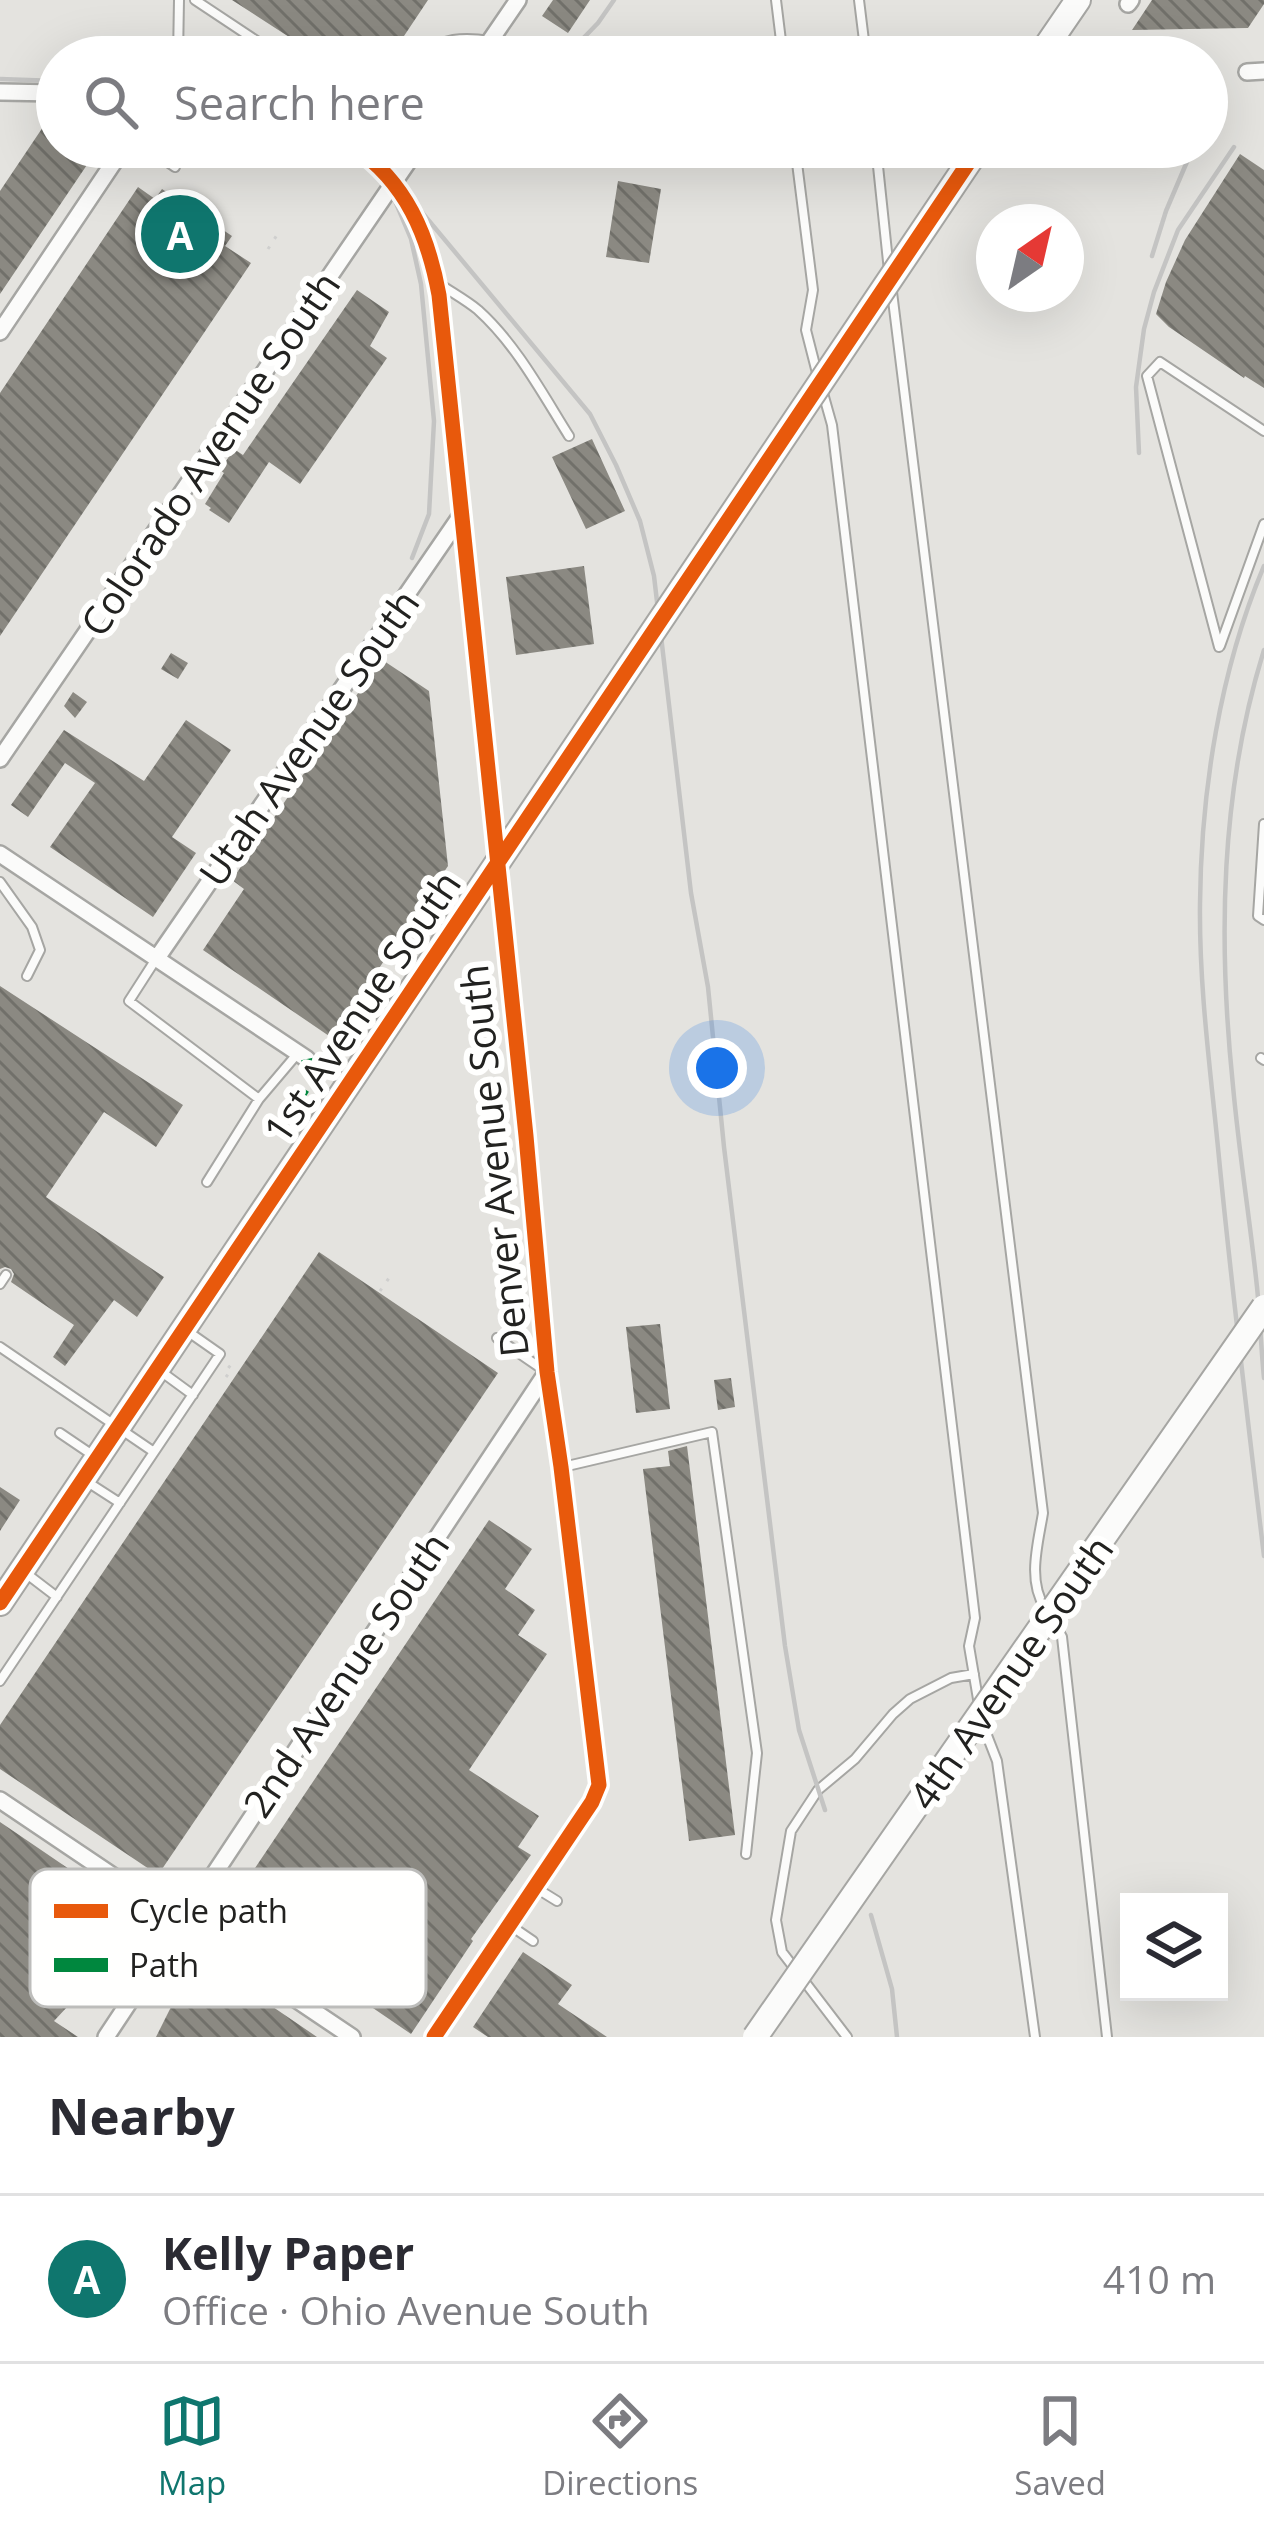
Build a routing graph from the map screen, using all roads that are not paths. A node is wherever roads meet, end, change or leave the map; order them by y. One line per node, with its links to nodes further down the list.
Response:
1 (179, 0): 7 (lane)
2 (195, 0): 8 (lane)
3 (518, 0): 9 (street)
4 (776, 0): 10 (lane)
5 (859, 0): 11 (lane)
6 (1078, 0): 12 (main road)
7 (178, 36)
8 (249, 36)
9 (493, 36)
10 (780, 36)
11 (863, 36)
12 (1054, 36)
13 (0, 92): 14 (street)
14 (36, 93)
15 (110, 168): 23 (street)
16 (381, 168): 21 (street, Denver Avenue South)
17 (404, 168): 21 (street, Colorado Avenue South)
18 (798, 168): 54 (lane)
19 (877, 168): 72 (lane)
20 (965, 168): 39 (main road, 1st Avenue South, bridge)
21 (394, 182): 22 (street, Denver Avenue South); 28 (street, Colorado Avenue South)
22 (437, 282): 25 (lane); 26 (street, Denver Avenue South)
23 (0, 332)
24 (1264, 431): 27 (lane)
25 (569, 436)
26 (460, 517): 33 (street, Utah Avenue South); 43 (street, Denver Avenue South)
27 (1264, 524)
28 (0, 759)
29 (1264, 824): 32 (lane)
30 (0, 854): 33 (street)
31 (0, 882): 34 (lane)
32 (1264, 920)
33 (157, 958): 35 (street); 36 (lane)
34 (28, 976)
35 (303, 1056): 36 (lane)
36 (259, 1099): 37 (lane)
37 (207, 1182)
38 (1264, 1307): 70 (main road, 4th Avenue South, bridge)
39 (184, 1329): 42 (main road, 1st Avenue South); 44 (lane)
40 (497, 1338): 43 (lane)
41 (0, 1347): 45 (lane)
42 (157, 1369): 44 (lane); 45 (main road, 1st Avenue South)
43 (547, 1372): 48 (street, Denver Avenue South); 59 (street, 2nd Avenue South)
44 (193, 1395): 47 (lane)
45 (118, 1426): 47 (lane); 49 (main road, 1st Avenue South)
46 (60, 1433): 49 (lane)
47 (154, 1452): 50 (lane)
48 (561, 1467): 57 (lane); 60 (street, Denver Avenue South)
49 (90, 1469): 50 (lane); 51 (main road, 1st Avenue South)
50 (120, 1503): 52 (lane)
51 (22, 1570): 52 (lane); 53 (main road, 1st Avenue South)
52 (57, 1597): 55 (lane)
53 (0, 1603)
54 (974, 1674): 66 (lane); 71 (lane)
55 (0, 1680)
56 (0, 1800): 58 (street)
57 (746, 1854)
58 (102, 1869)
59 (215, 1869)
60 (535, 1887): 61 (lane); 62 (street)
61 (557, 1901)
62 (509, 1925): 63 (lane); 69 (street)
63 (533, 1941)
64 (125, 2007): 67 (street, 2nd Avenue South)
65 (307, 2007): 68 (street)
66 (845, 2036)
67 (106, 2037)
68 (352, 2037)
69 (434, 2037)
70 (755, 2037)
71 (1035, 2037)
72 (1107, 2037)

